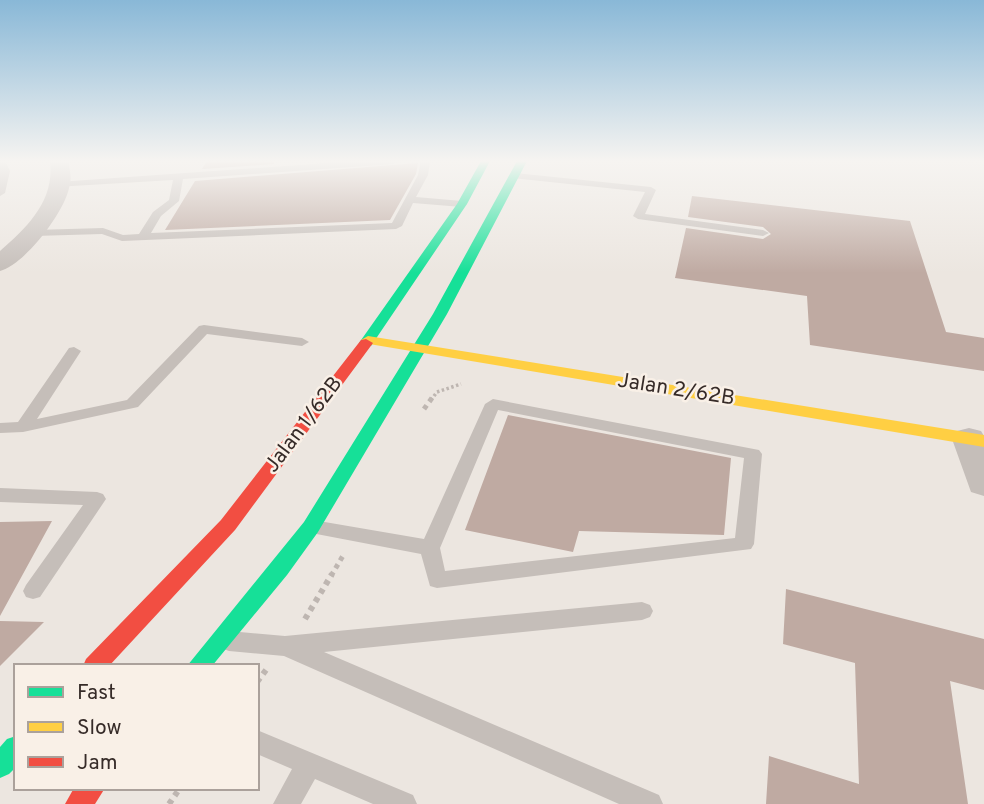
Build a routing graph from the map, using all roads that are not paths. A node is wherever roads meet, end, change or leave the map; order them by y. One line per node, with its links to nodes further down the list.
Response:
1 (55, 199): 8 (street)
2 (174, 199): 10 (lane)
3 (464, 199): 7 (main road, Jalan 1/62B)
4 (502, 199): 14 (main road)
5 (647, 199): 9 (lane)
6 (410, 200): 7 (lane); 10 (lane)
7 (461, 204): 12 (main road, Jalan 1/62B)
8 (34, 233): 10 (lane); 11 (street)
9 (763, 233)
10 (142, 237)
11 (4, 257)
12 (368, 340): 14 (main road, Jalan 2/62B); 27 (main road, Jalan 1/62B)
13 (302, 342): 16 (lane)
14 (419, 348): 18 (main road, Jalan 2/62B); 21 (main road)
15 (74, 351): 16 (lane)
16 (23, 427): 17 (lane)
17 (0, 428)
18 (977, 440): 19 (street)
19 (984, 481)
20 (0, 495): 23 (lane)
21 (310, 527): 22 (lane); 25 (main road)
22 (430, 548): 22 (lane)
23 (33, 592)
24 (642, 611): 26 (lane)
25 (220, 640): 26 (lane); 28 (main road)
26 (285, 646): 37 (lane)
27 (96, 664)
28 (200, 664)
29 (259, 743): 31 (lane)
30 (14, 750): 32 (main road)
31 (310, 763): 35 (lane); 36 (lane)
32 (0, 765)
33 (90, 790): 34 (main road)
34 (78, 804)
35 (286, 804)
36 (404, 804)
37 (650, 804)

